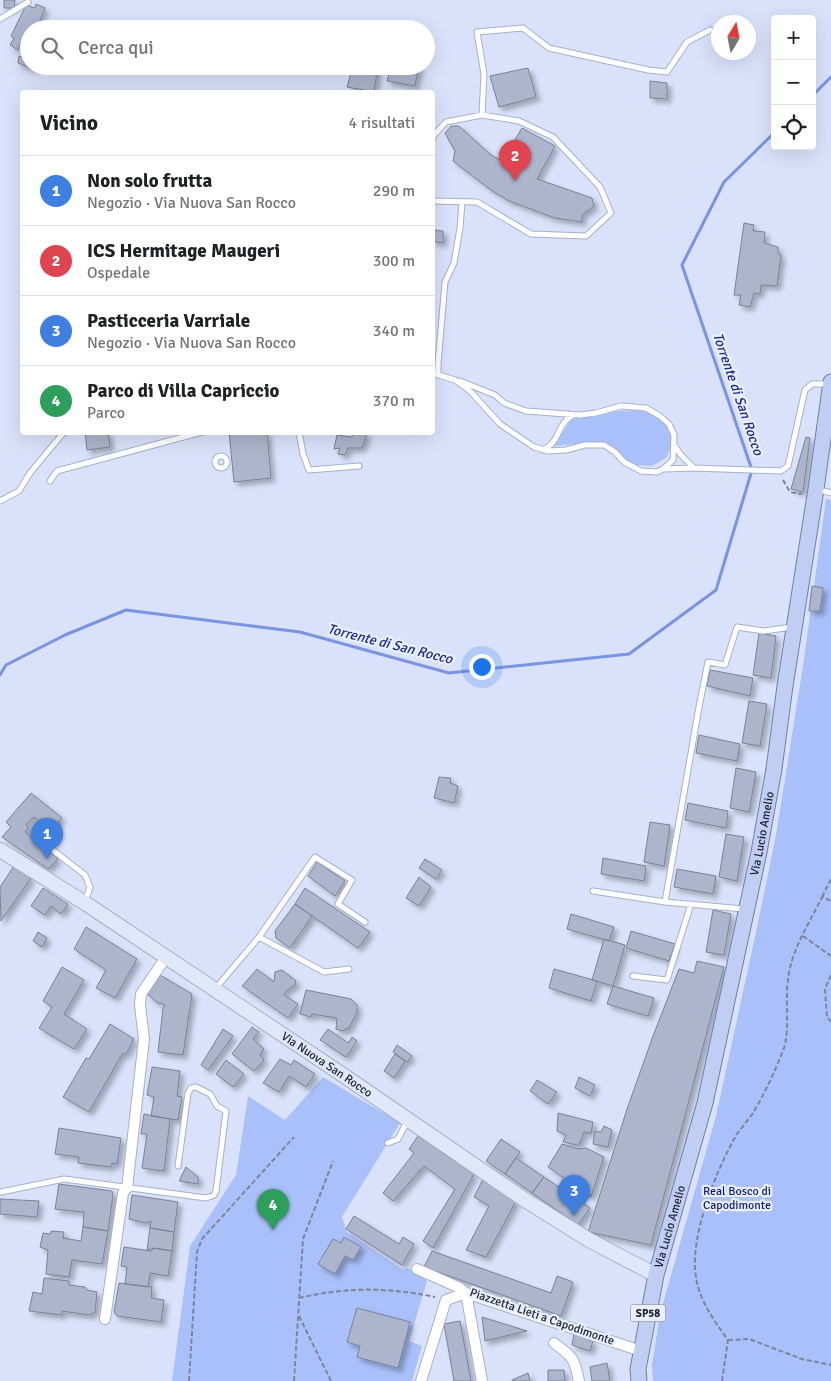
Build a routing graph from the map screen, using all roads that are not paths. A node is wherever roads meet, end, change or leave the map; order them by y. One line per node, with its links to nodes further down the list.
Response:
1 (28, 2): 2 (lane)
2 (0, 19)
3 (710, 30): 4 (lane)
4 (482, 115): 5 (lane); 7 (lane)
5 (435, 134)
6 (435, 201): 7 (lane)
7 (462, 202): 8 (lane)
8 (435, 373): 9 (lane)
9 (456, 380): 11 (lane); 16 (lane)
10 (831, 383): 18 (lane); 21 (main road, Via Lucio Amelio)
11 (574, 414): 15 (lane); 16 (lane)
12 (62, 435): 23 (lane)
13 (191, 435): 20 (lane)
14 (300, 435): 17 (lane)
15 (674, 444): 18 (lane); 19 (lane)
16 (543, 450): 19 (lane)
17 (359, 466)
18 (694, 468): 19 (lane)
19 (663, 470)
20 (50, 481)
21 (811, 492): 22 (lane); 24 (main road, Via Lucio Amelio)
22 (831, 493)
23 (0, 501)
24 (795, 626): 28 (lane); 31 (main road, Via Lucio Amelio)
25 (35, 833): 29 (lane)
26 (0, 850): 29 (main road, Via Nuova San Rocco)
27 (593, 891): 28 (lane)
28 (665, 902): 30 (lane)
29 (85, 903): 34 (main road, Via Nuova San Rocco)
30 (691, 904): 31 (lane); 36 (lane)
31 (747, 910): 44 (main road, Via Lucio Amelio)
32 (365, 922): 33 (lane)
33 (259, 937): 35 (lane); 37 (lane)
34 (166, 957): 37 (main road, Via Nuova San Rocco); 41 (street)
35 (349, 969)
36 (633, 976)
37 (214, 990): 38 (main road, Via Nuova San Rocco)
38 (408, 1119): 39 (lane); 44 (main road, Via Nuova San Rocco)
39 (388, 1143)
40 (178, 1166): 41 (lane)
41 (127, 1188): 42 (lane); 46 (street)
42 (1, 1192)
43 (418, 1268): 45 (street, Piazzetta Lieti a Capodimonte)
44 (656, 1276): 48 (main road, SP58)
45 (466, 1292): 48 (street, Piazzetta Lieti a Capodimonte); 49 (street); 50 (street)
46 (105, 1319)
47 (554, 1343): 51 (street)
48 (641, 1351): 52 (main road, SP58)
49 (421, 1381)
50 (482, 1381)
51 (579, 1381)
52 (640, 1381)

